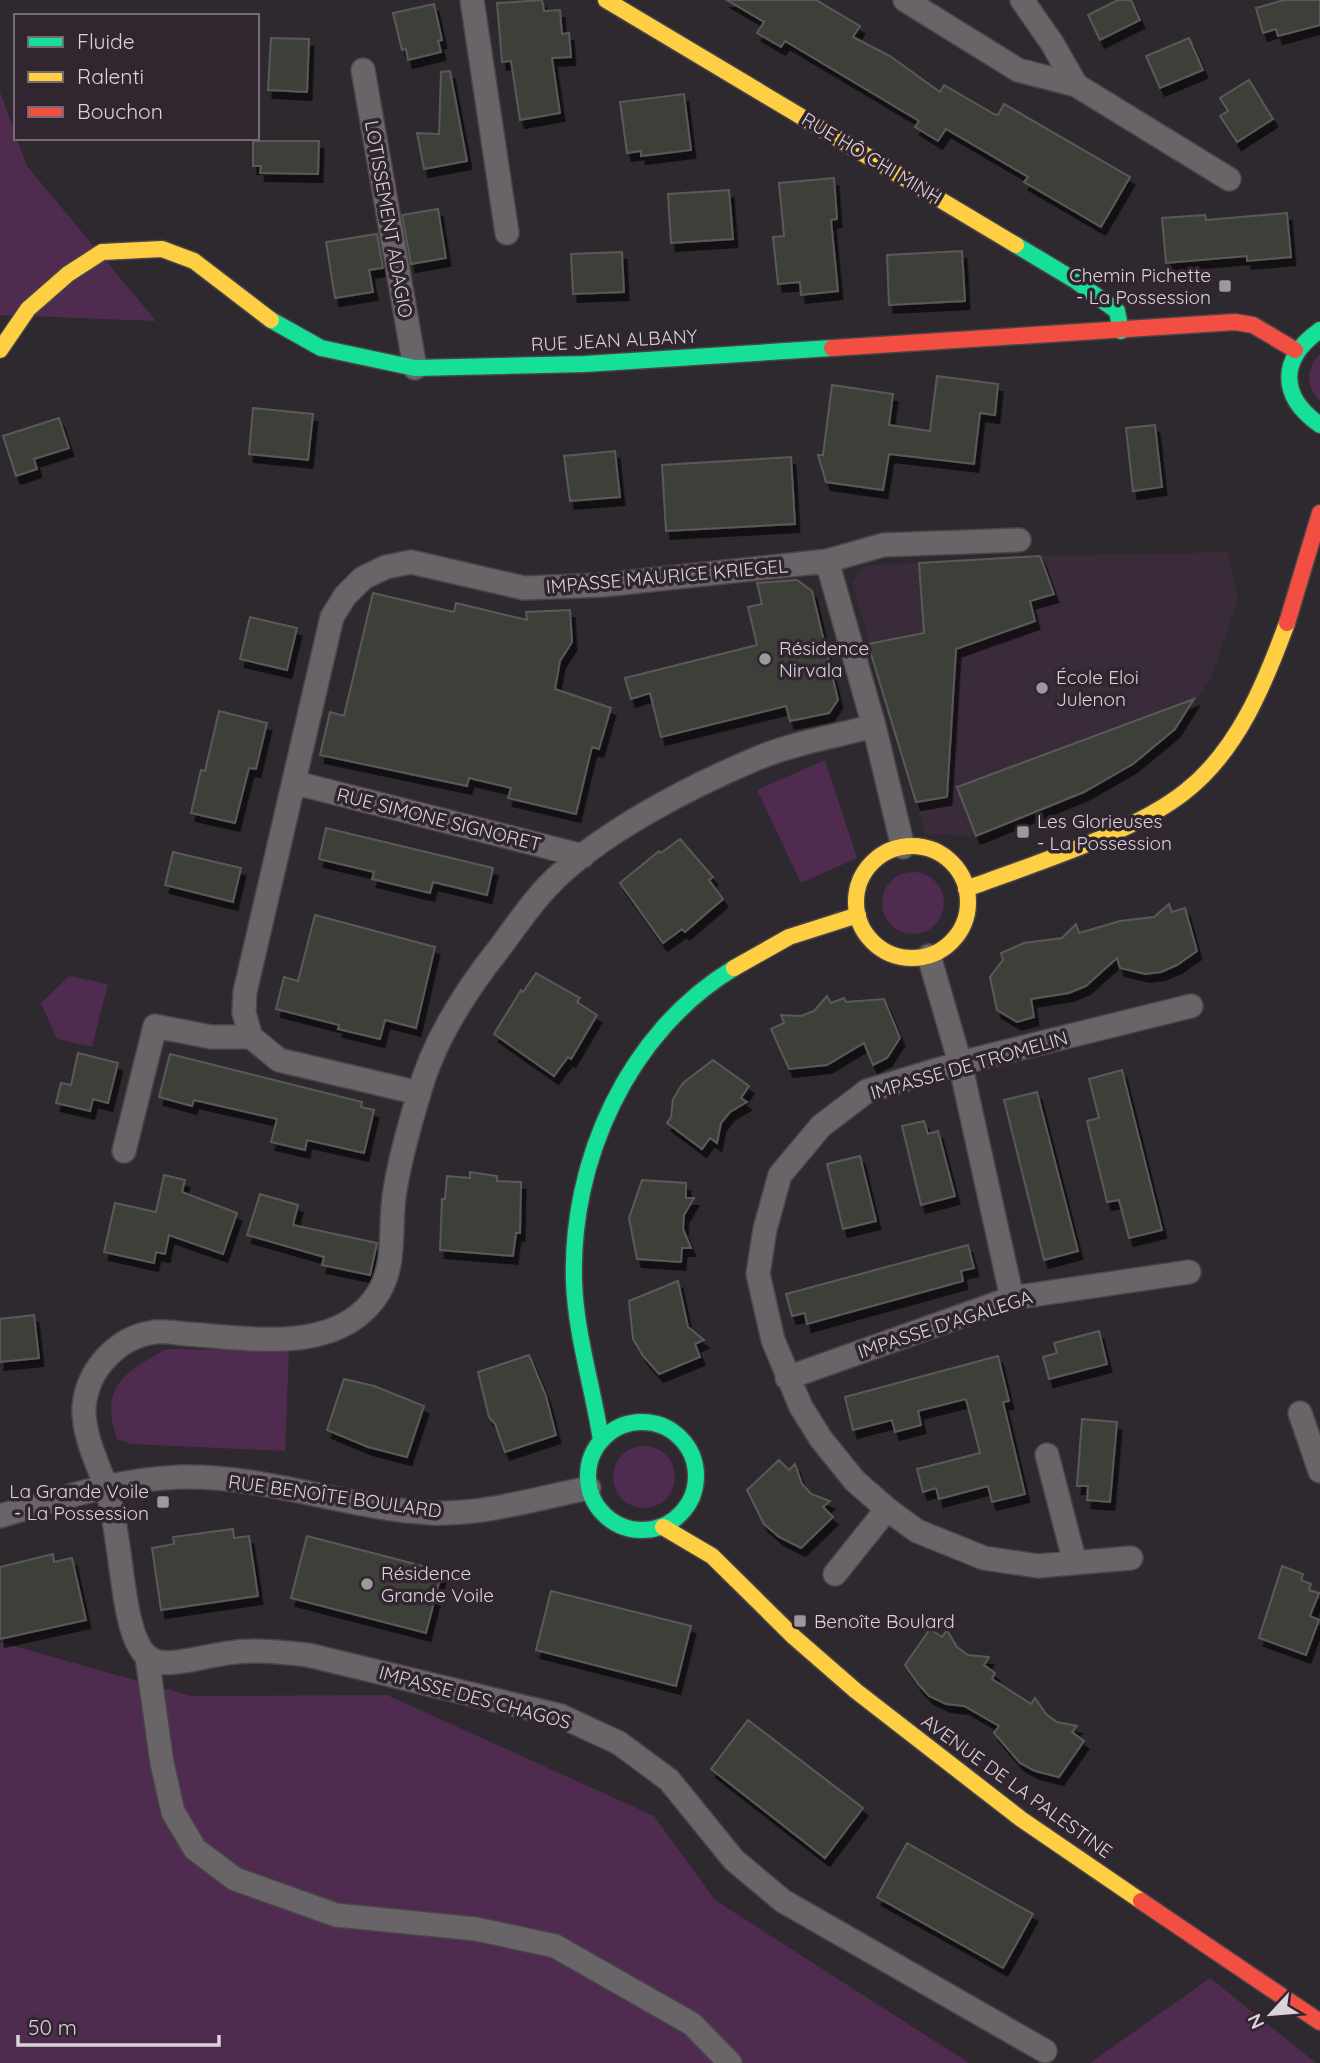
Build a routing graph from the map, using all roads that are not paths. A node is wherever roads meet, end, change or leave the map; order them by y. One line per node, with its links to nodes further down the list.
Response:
1 (472, 0): 8 (street)
2 (606, 0): 10 (main road, RUE HÔ CHI MINH)
3 (905, 0): 6 (street)
4 (1022, 0): 6 (street)
5 (363, 70): 13 (street, LOTISSEMENT ADAGIO)
6 (1076, 85): 7 (street)
7 (1229, 179)
8 (507, 233)
9 (1320, 330): 12 (main road)
10 (1121, 331): 12 (main road, RUE JEAN ALBANY); 13 (main road, RUE JEAN ALBANY)
11 (0, 350): 13 (main road, RUE JEAN ALBANY)
12 (1295, 350): 14 (main road)
13 (415, 368)
14 (1320, 425)
15 (1320, 513): 22 (main road)
16 (1019, 540): 17 (street, IMPASSE MAURICE KRIEGEL)
17 (827, 561): 18 (street); 19 (street, IMPASSE MAURICE KRIEGEL)
18 (874, 726): 20 (street); 21 (street)
19 (296, 783): 21 (street, RUE SIMONE SIGNORET); 26 (street, IMPASSE MAURICE KRIEGEL)
20 (903, 846): 22 (main road); 23 (main road)
21 (583, 856): 28 (street)
22 (966, 889): 24 (main road)
23 (858, 915): 24 (main road); 32 (main road)
24 (929, 956): 27 (street)
25 (1191, 1006): 27 (street, IMPASSE DE TROMELIN)
26 (251, 1037): 28 (street); 29 (street)
27 (960, 1063): 31 (street); 33 (street, IMPASSE DE TROMELIN)
28 (419, 1093): 39 (street)
29 (124, 1151)
30 (1189, 1272): 31 (street, IMPASSE D'AGALEGA)
31 (1012, 1298): 33 (street, IMPASSE D'AGALEGA)
32 (585, 1364): 35 (main road); 36 (main road)
33 (787, 1378): 42 (street, IMPASSE DE TROMELIN)
34 (1300, 1413): 38 (street)
35 (621, 1414): 36 (main road); 41 (main road)
36 (601, 1440): 40 (main road)
37 (1047, 1455): 47 (street)
38 (1320, 1471)
39 (105, 1486): 40 (street, RUE BENOÎTE BOULARD); 43 (street, RUE BENOÎTE BOULARD); 49 (street)
40 (589, 1488): 44 (main road)
41 (686, 1508): 44 (main road); 45 (main road, AVENUE DE LA PALESTINE)
42 (887, 1509): 47 (street, IMPASSE DE TROMELIN); 48 (street)
43 (0, 1517)
44 (663, 1527): 45 (main road, AVENUE DE LA PALESTINE)
45 (712, 1556): 50 (main road, AVENUE DE LA PALESTINE)
46 (1131, 1558): 47 (street, IMPASSE DE TROMELIN)
47 (1074, 1563)
48 (835, 1574)
49 (147, 1657): 51 (street, IMPASSE DES CHAGOS); 52 (street)
50 (1320, 2022)
51 (1045, 2051)
52 (730, 2063)

